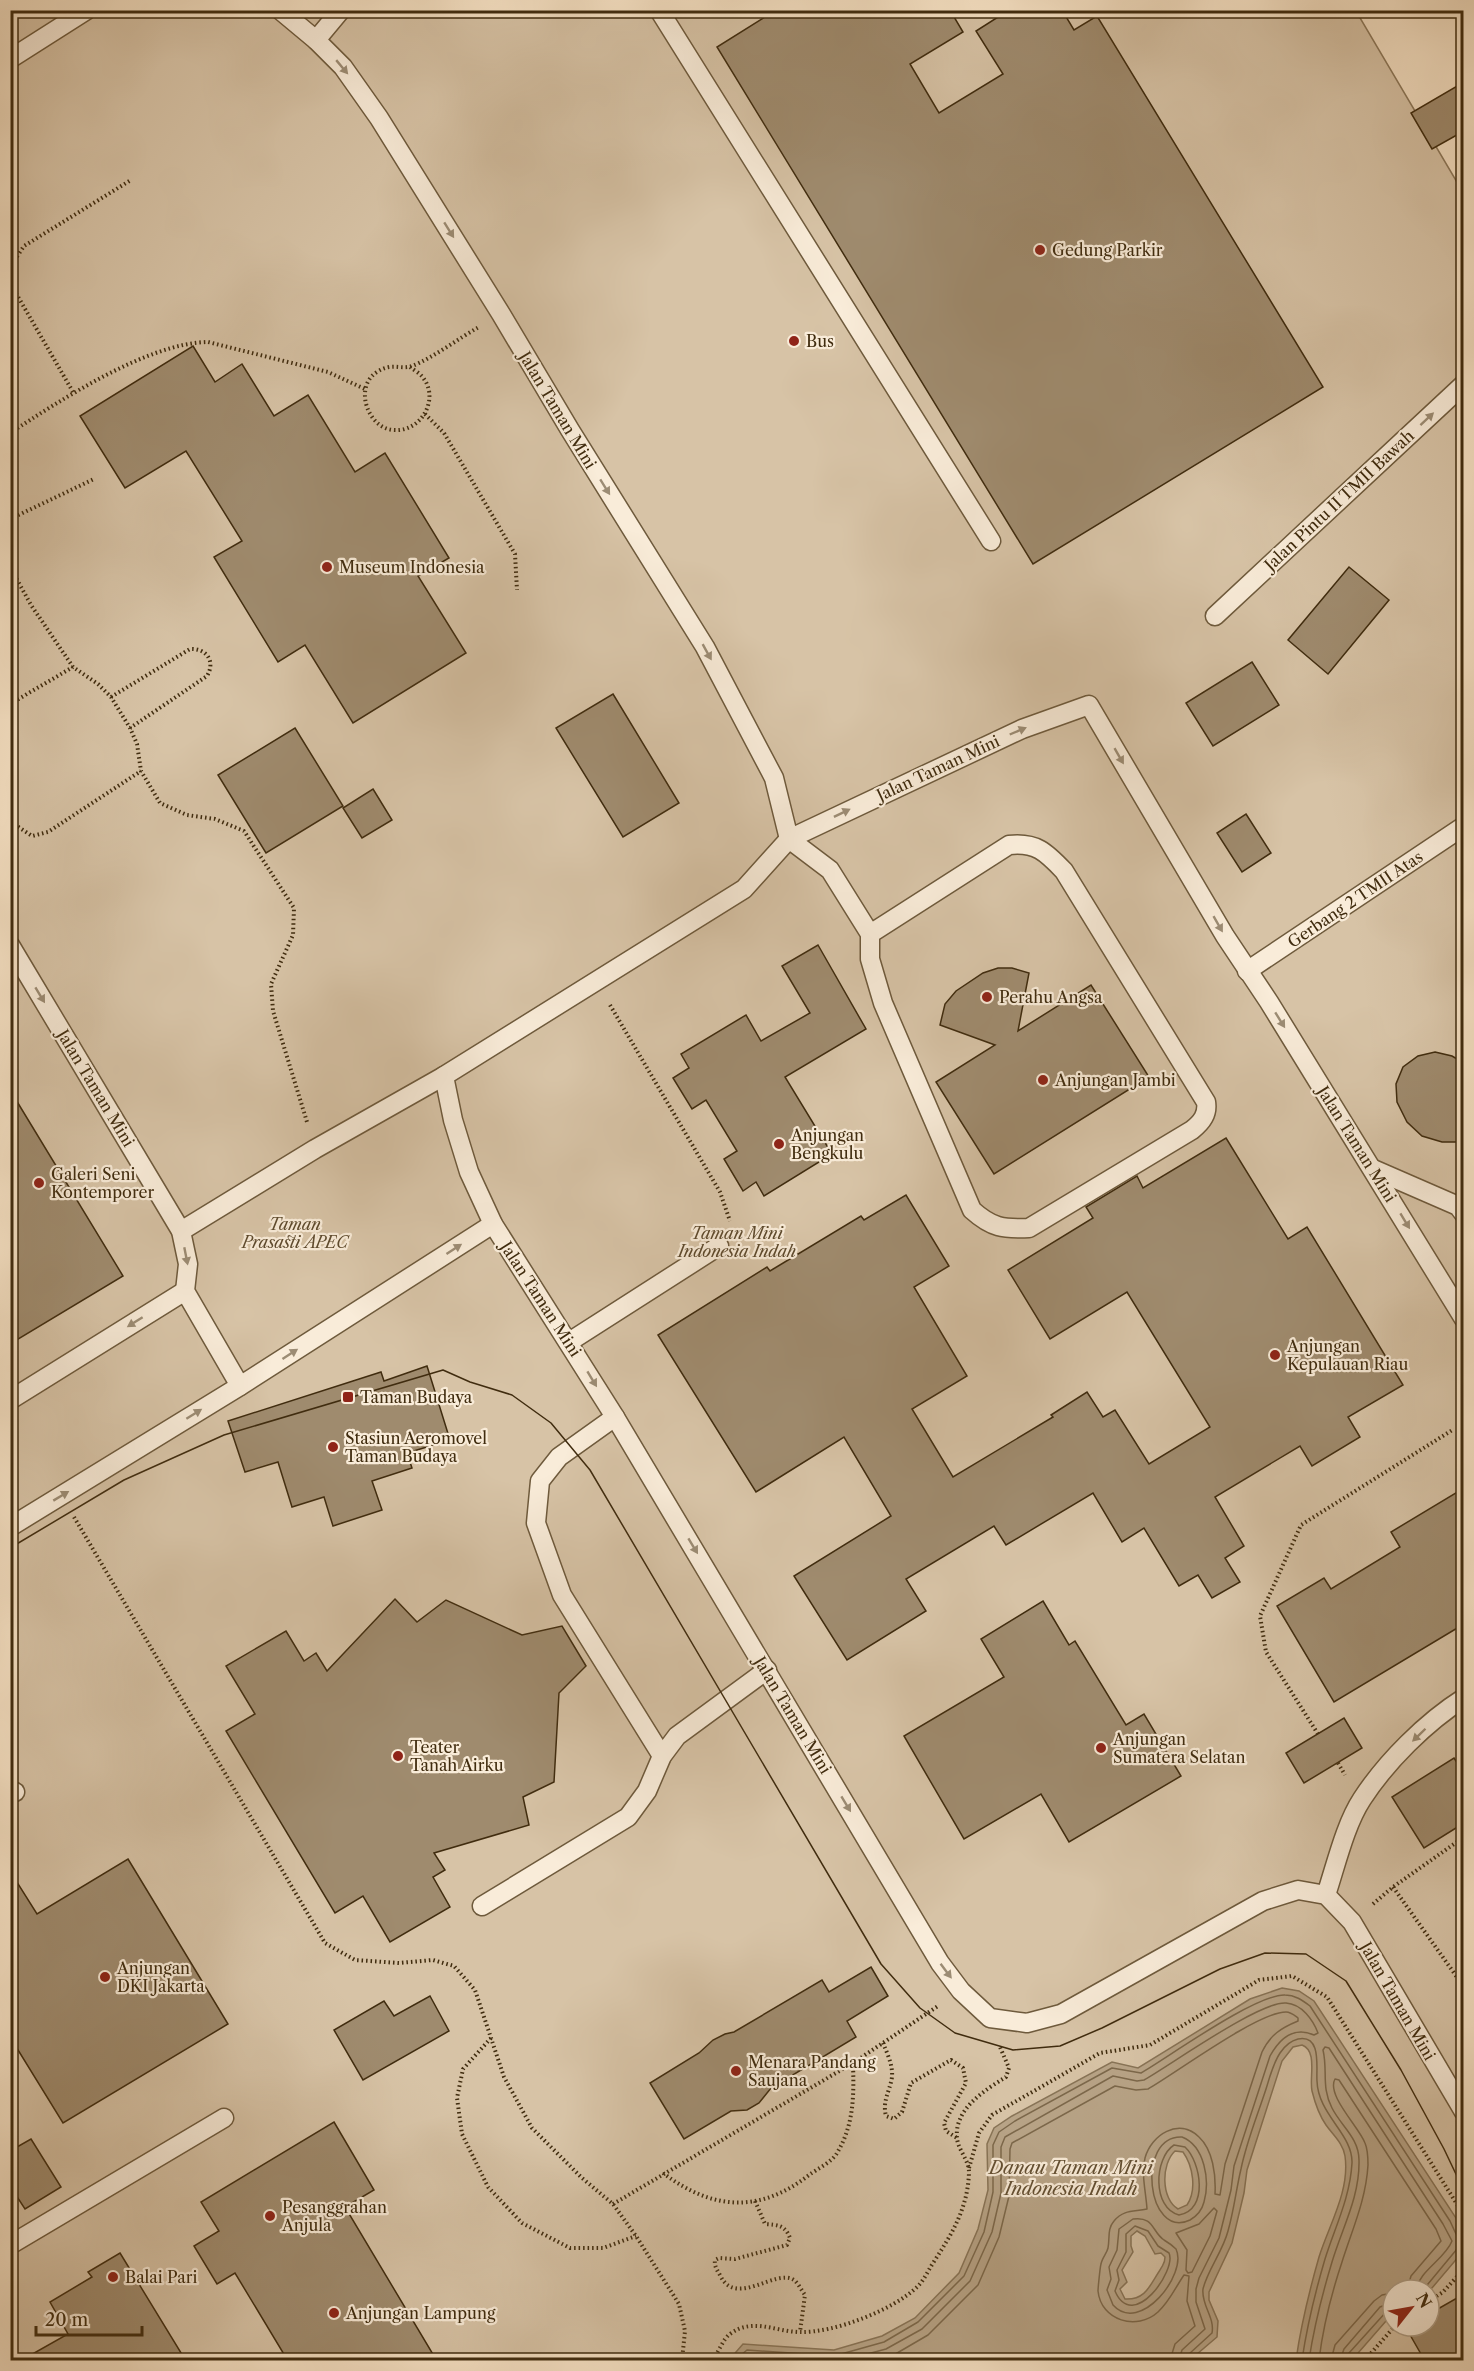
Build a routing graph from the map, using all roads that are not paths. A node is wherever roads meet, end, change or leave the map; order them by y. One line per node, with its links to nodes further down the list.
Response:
1 (87, 10): 6 (lane)
2 (280, 10): 5 (lane, Jalan Taman Mini)
3 (341, 10): 5 (lane)
4 (659, 10): 8 (lane)
5 (316, 39): 11 (lane, Jalan Taman Mini, one-way to 11)
6 (10, 59)
7 (1464, 384): 9 (lane, Jalan Pintu II TMII Bawah, one-way to 7)
8 (991, 541)
9 (1215, 616)
10 (1464, 826): 14 (lane, Gerbang 2 TMII Atas)
11 (789, 838): 12 (lane); 14 (lane, Jalan Taman Mini, one-way to 14); 15 (lane, Jalan Taman Mini)
12 (870, 934): 12 (lane)
13 (10, 945): 19 (lane, Jalan Taman Mini, one-way to 19)
14 (1247, 971): 16 (lane, Jalan Taman Mini, one-way to 16)
15 (444, 1076): 18 (lane, Jalan Taman Mini); 19 (lane, Jalan Taman Mini)
16 (1373, 1169): 17 (lane); 22 (lane, Jalan Taman Mini, one-way to 22)
17 (1462, 1208)
18 (493, 1224): 23 (lane, Jalan Taman Mini); 24 (lane, one-way to 18)
19 (181, 1232): 21 (lane, Jalan Taman Mini, one-way to 21)
20 (719, 1246): 23 (lane)
21 (185, 1291): 24 (lane); 25 (lane, one-way to 25)
22 (1464, 1319)
23 (569, 1342): 26 (lane, Jalan Taman Mini, one-way to 26)
24 (240, 1386): 27 (lane, one-way to 24)
25 (10, 1400)
26 (615, 1417): 28 (lane, Jalan Taman Mini, one-way to 28); 30 (lane)
27 (10, 1527)
28 (767, 1670): 30 (lane); 31 (lane, Jalan Taman Mini, one-way to 31)
29 (1464, 1698): 31 (lane, one-way to 31)
30 (662, 1756): 32 (lane)
31 (1326, 1895): 33 (lane, Jalan Taman Mini)
32 (482, 1906)
33 (1464, 2112)
34 (224, 2118): 35 (lane)
35 (10, 2245)

